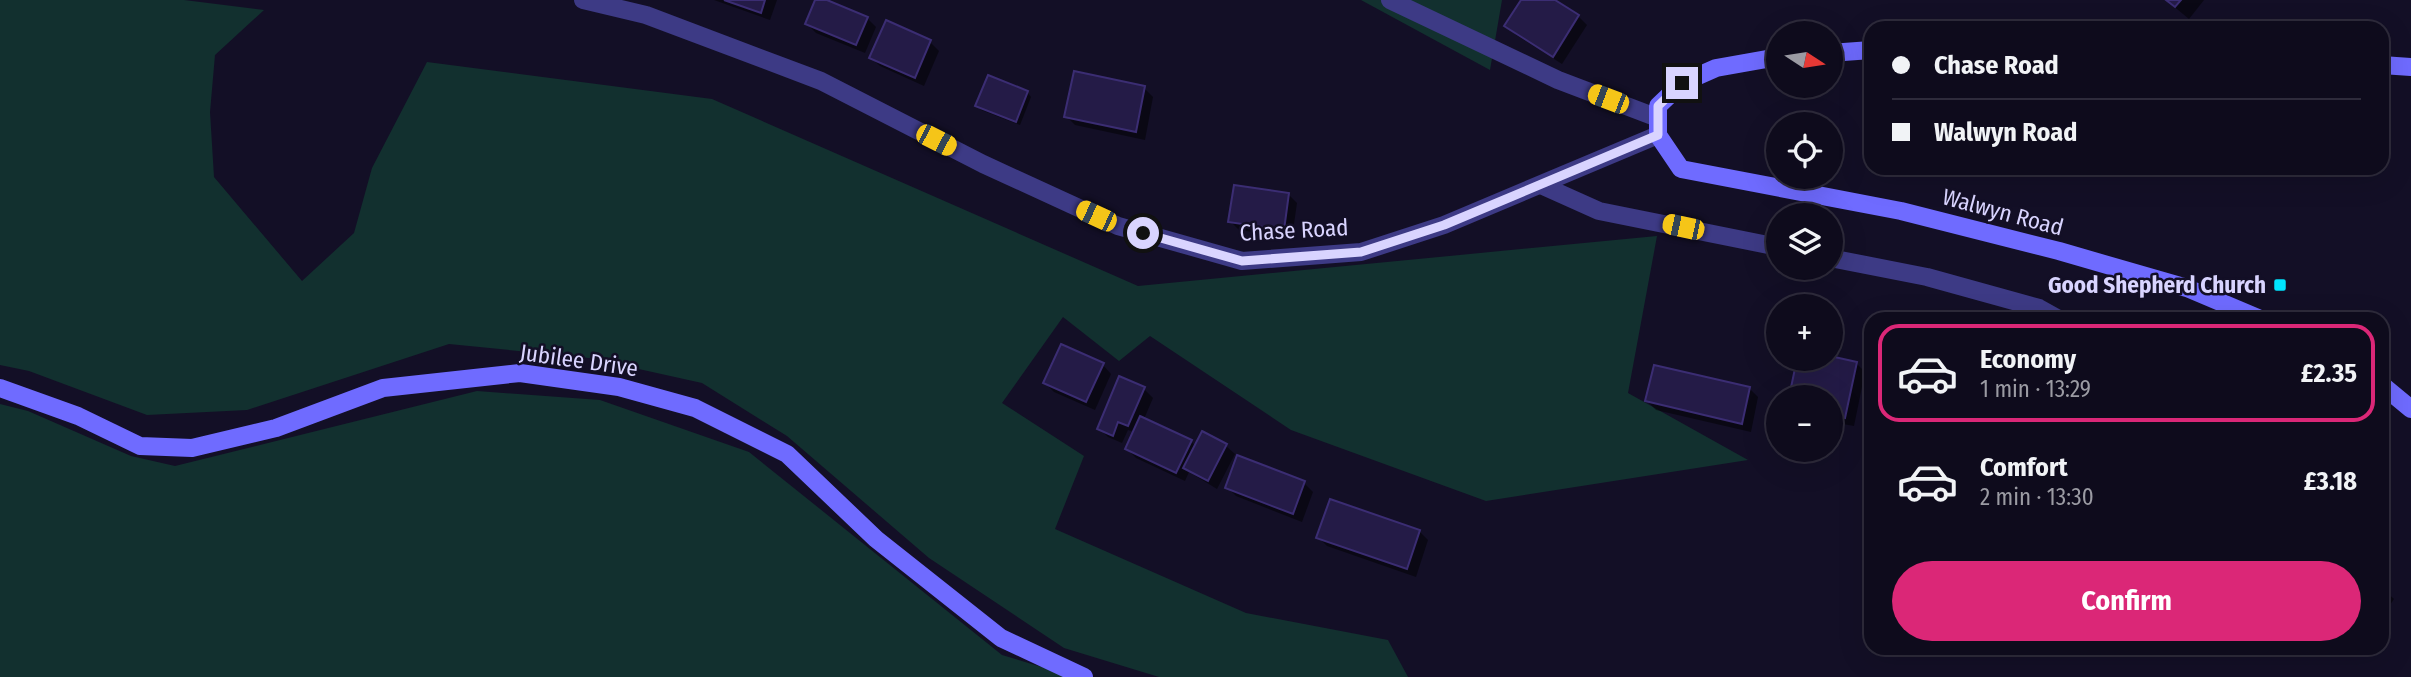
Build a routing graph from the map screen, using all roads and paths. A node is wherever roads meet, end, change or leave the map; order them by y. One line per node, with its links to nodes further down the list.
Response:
1 (583, 0): 9 (street, Chase Road)
2 (1390, 0): 8 (street)
3 (1864, 51): 4 (main road)
4 (1843, 52)
5 (1766, 59): 8 (main road)
6 (2389, 65): 7 (main road)
7 (2411, 67)
8 (1658, 127): 9 (street, Chase Road); 13 (main road, Walwyn Road)
9 (1541, 185): 10 (street)
10 (1766, 245)
11 (1843, 261): 12 (street)
12 (2046, 312)
13 (2244, 312)
14 (0, 388): 17 (main road, Jubilee Drive)
15 (2389, 392): 16 (main road)
16 (2411, 409)
17 (1084, 677)

